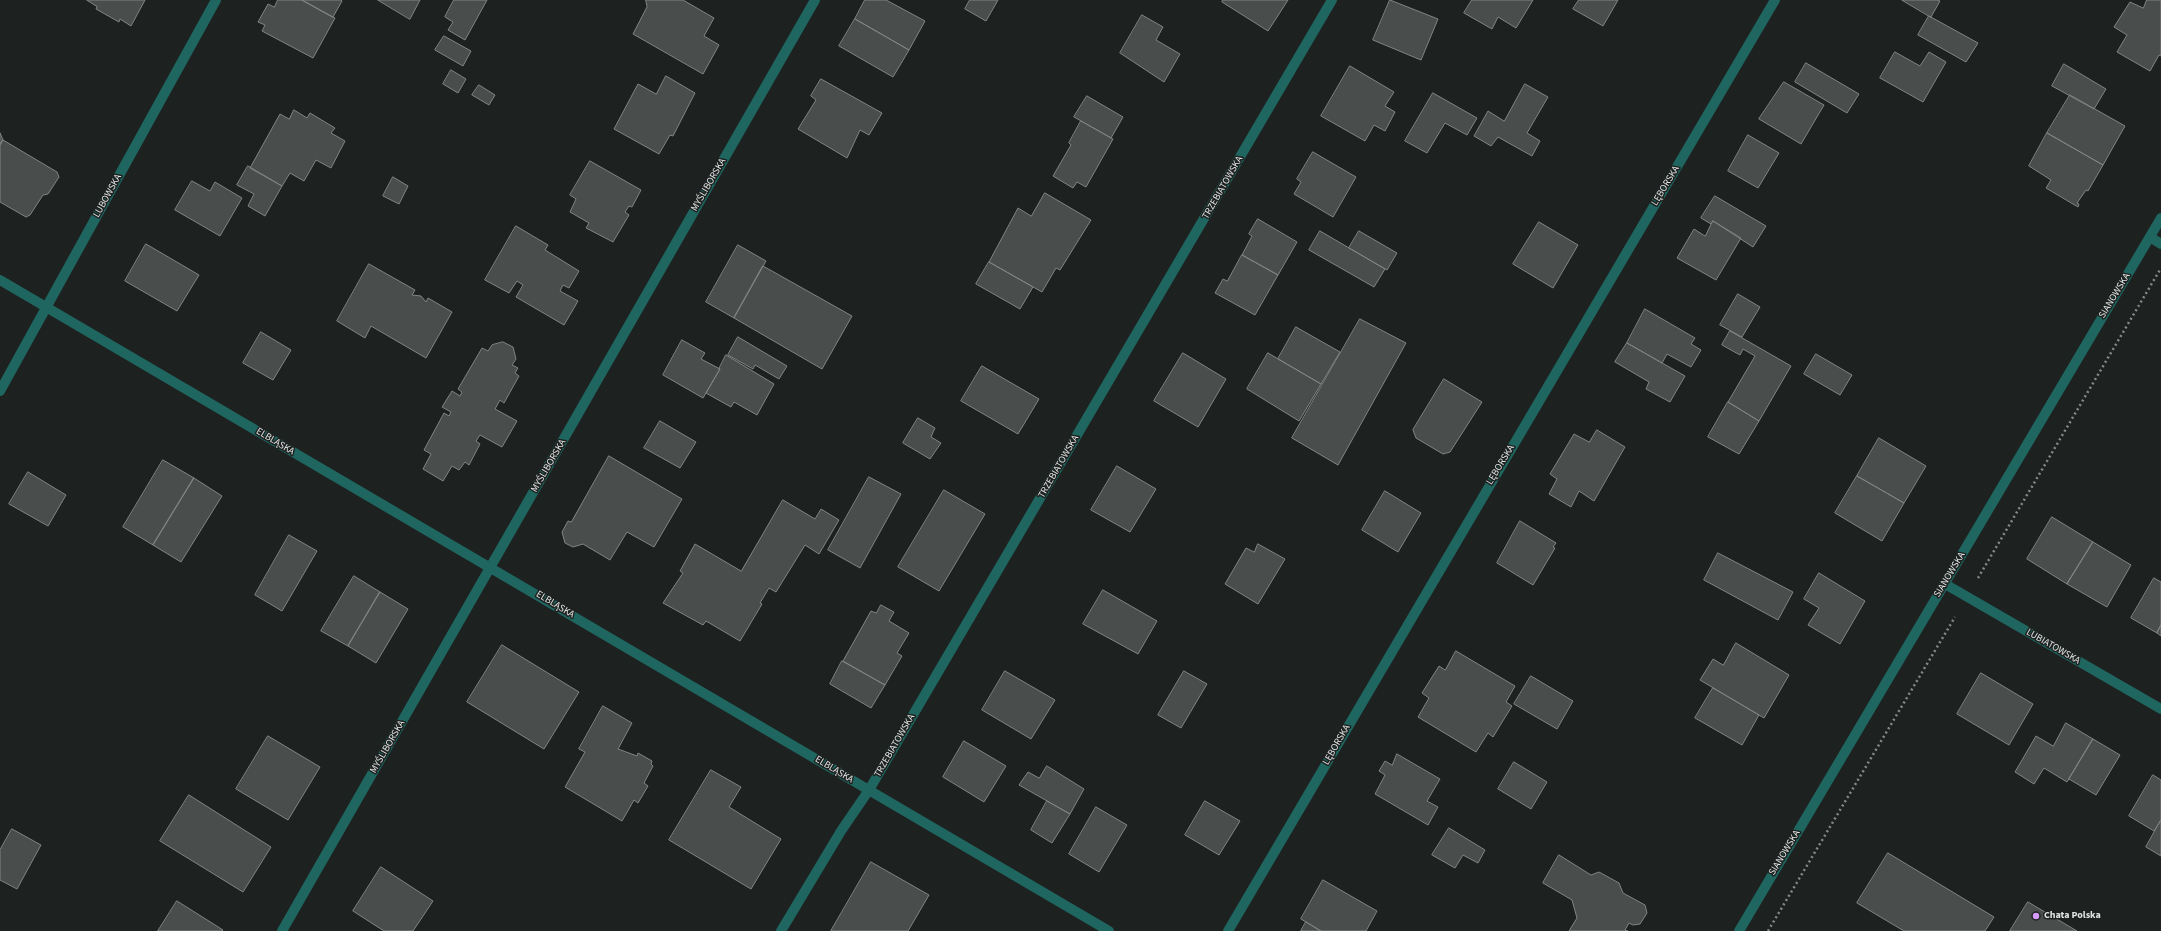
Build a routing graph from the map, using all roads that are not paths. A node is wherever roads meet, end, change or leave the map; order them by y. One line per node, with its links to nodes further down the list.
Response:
1 (216, 0): 9 (street, LUBOWSKA)
2 (815, 0): 11 (street, MYŚLIBORSKA)
3 (1332, 0): 14 (street, TRZEBIATOWSKA)
4 (1775, 0): 18 (street, LĘBORSKA)
5 (2161, 218): 6 (street, SIANOWSKA)
6 (2150, 237): 7 (street); 12 (street, SIANOWSKA)
7 (2161, 244)
8 (0, 280): 9 (street, ELBLĄSKA)
9 (47, 306): 10 (street, LUBOWSKA); 11 (street, ELBLĄSKA)
10 (0, 391)
11 (491, 567): 14 (street, ELBLĄSKA); 15 (street, MYŚLIBORSKA)
12 (1945, 584): 13 (street, LUBIATOWSKA); 19 (street, SIANOWSKA)
13 (2161, 710)
14 (869, 790): 16 (street, TRZEBIATOWSKA); 17 (street, ELBLĄSKA)
15 (282, 931)
16 (781, 931)
17 (1109, 931)
18 (1228, 931)
19 (1739, 931)

